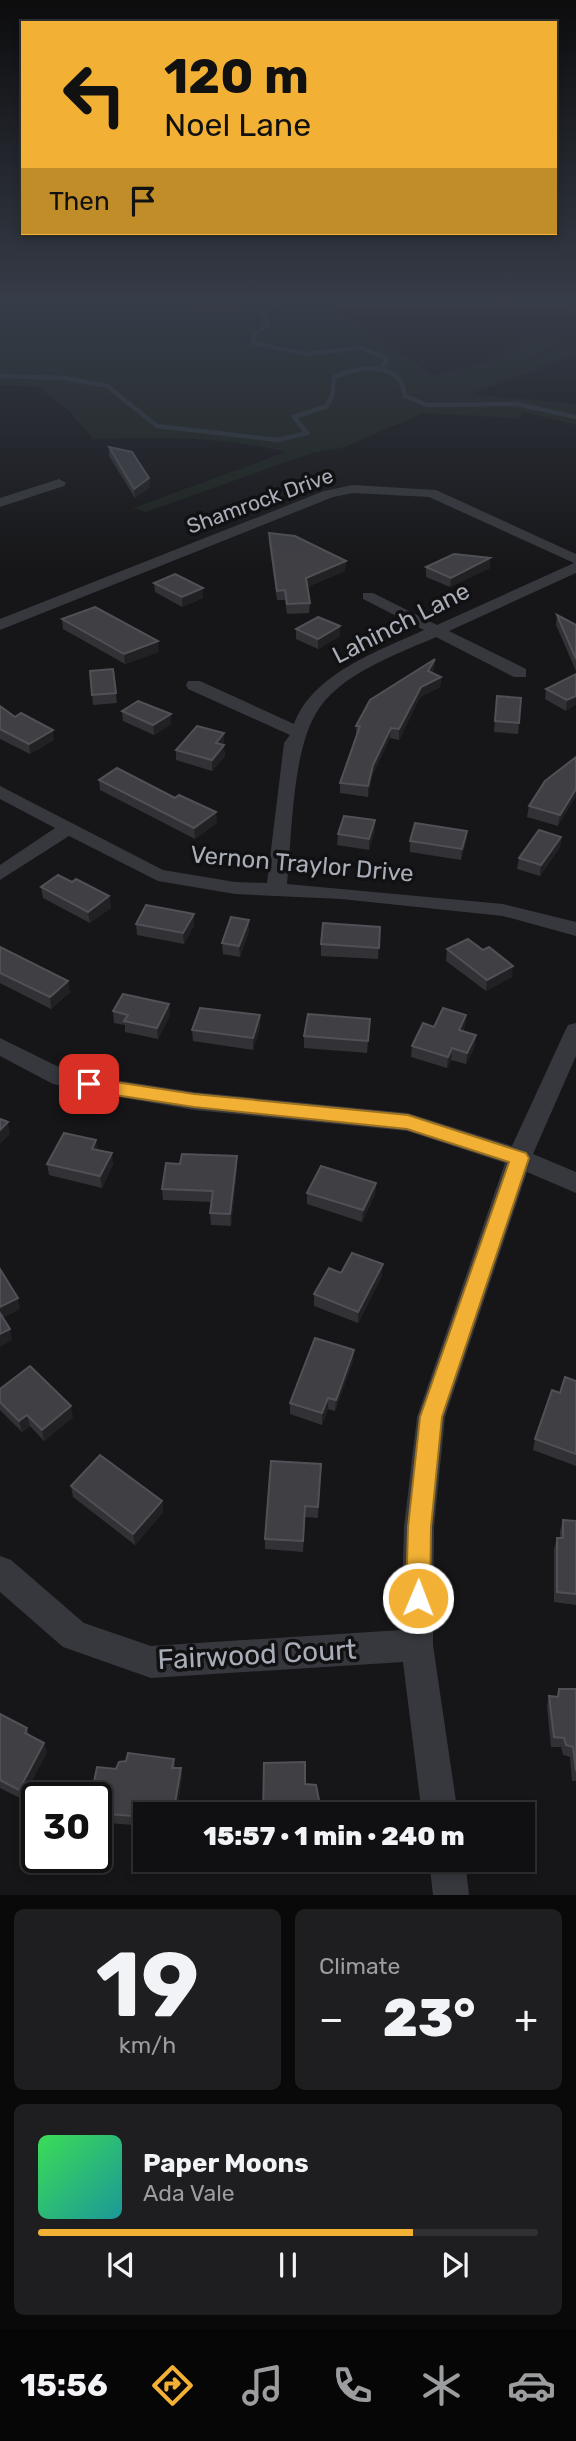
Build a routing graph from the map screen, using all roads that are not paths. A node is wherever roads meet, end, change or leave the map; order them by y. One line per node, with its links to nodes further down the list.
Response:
1 (59, 483): 2 (street)
2 (0, 503)
3 (576, 559): 6 (street, Shamrock Drive)
4 (576, 567): 7 (street, Lahinch Lane)
5 (368, 596): 7 (street)
6 (0, 625)
7 (437, 630): 8 (street); 10 (street, Lahinch Lane)
8 (520, 673)
9 (194, 685): 10 (street)
10 (300, 733): 14 (street, Lahinch Lane)
11 (0, 792): 12 (street, Vernon Traylor Drive)
12 (68, 828): 13 (street); 14 (street, Vernon Traylor Drive)
13 (0, 874)
14 (276, 889): 15 (street, Vernon Traylor Drive)
15 (576, 929)
16 (576, 1031): 18 (street)
17 (0, 1046): 18 (street)
18 (519, 1158): 19 (street); 21 (street)
19 (576, 1182)
20 (0, 1571): 21 (street, Fairwood Court)
21 (417, 1645): 22 (street)
22 (438, 1802)
23 (449, 1872): 24 (street)
24 (452, 1895)

